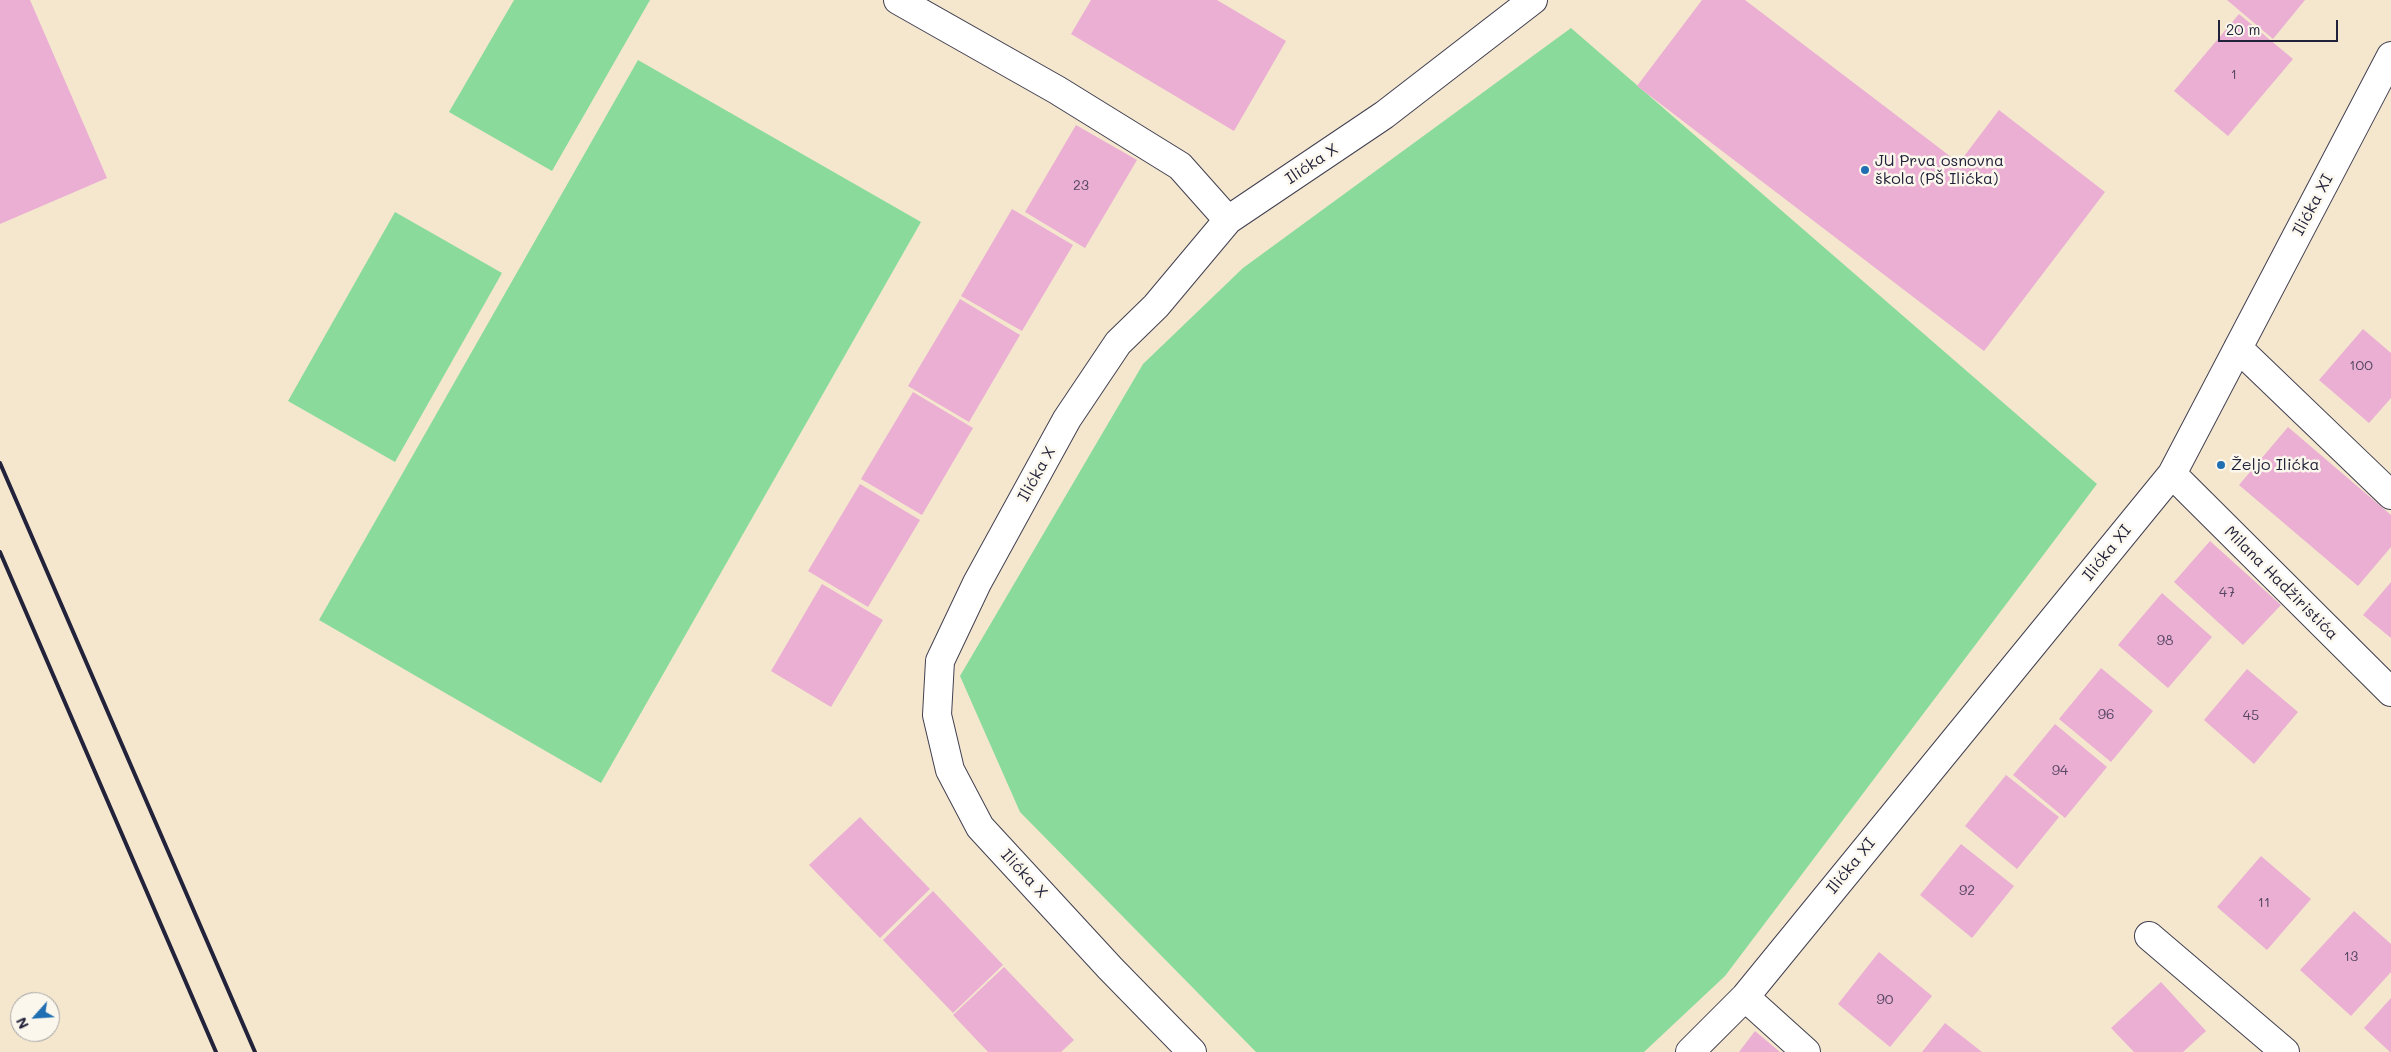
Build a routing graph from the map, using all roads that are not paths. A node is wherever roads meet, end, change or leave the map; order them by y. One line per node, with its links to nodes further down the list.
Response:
1 (898, 0): 4 (street)
2 (1533, 0): 4 (street, Ilićka X)
3 (2391, 56): 5 (street, Ilićka XI)
4 (1228, 220): 11 (street, Ilićka X)
5 (2238, 348): 6 (street, Ilićka XI); 7 (street)
6 (2172, 474): 8 (street, Milana Hadžiristića); 10 (street, Ilićka XI)
7 (2391, 495)
8 (2391, 692)
9 (2149, 936): 14 (street)
10 (1745, 997): 12 (street, Ilićka XI); 13 (street)
11 (1192, 1052)
12 (1690, 1052)
13 (1806, 1052)
14 (2285, 1052)

